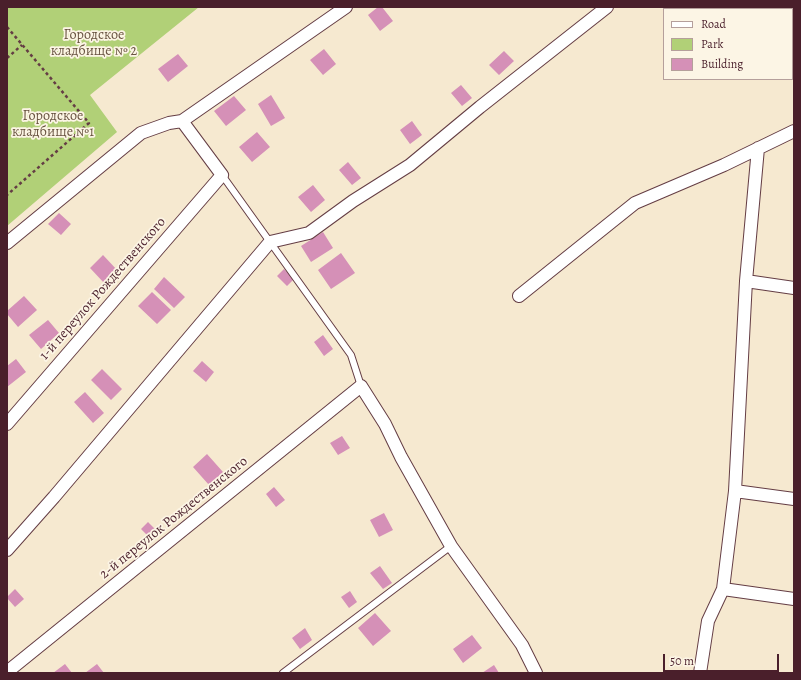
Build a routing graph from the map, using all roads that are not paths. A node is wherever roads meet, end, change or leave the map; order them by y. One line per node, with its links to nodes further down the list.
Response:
1 (346, 7): 3 (street)
2 (607, 7): 7 (street)
3 (182, 121): 6 (street); 8 (street)
4 (794, 131): 5 (street)
5 (758, 148): 9 (street); 11 (street)
6 (222, 175): 7 (lane); 13 (street, 1-й переулок Рождественского)
7 (270, 242): 12 (lane); 17 (street)
8 (7, 243)
9 (746, 281): 10 (street); 14 (street)
10 (794, 288)
11 (520, 296)
12 (360, 386): 16 (street); 20 (street, 2-й переулок Рождественского)
13 (7, 424)
14 (735, 491): 15 (street); 18 (street)
15 (794, 499)
16 (451, 546): 21 (lane); 22 (street)
17 (7, 550)
18 (723, 589): 19 (street); 23 (street)
19 (794, 599)
20 (7, 672)
21 (283, 673)
22 (536, 673)
23 (700, 673)

